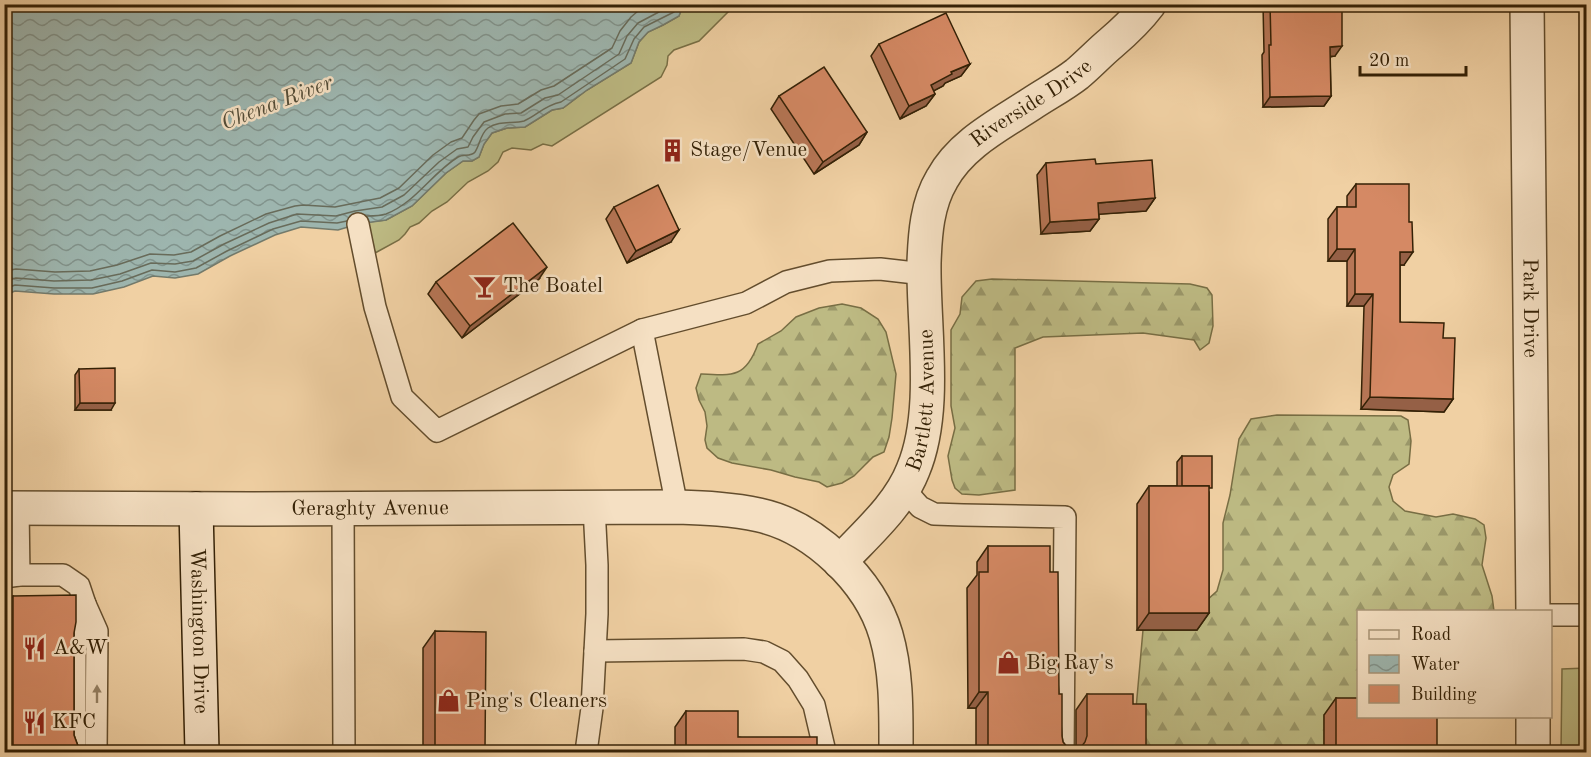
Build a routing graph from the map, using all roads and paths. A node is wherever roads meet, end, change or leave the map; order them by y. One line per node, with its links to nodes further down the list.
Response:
1 (1149, 4): 3 (street, Riverside Drive)
2 (1527, 4): 16 (street, Park Drive)
3 (929, 211): 5 (street, Bartlett Avenue)
4 (358, 224): 6 (lane)
5 (924, 274): 6 (lane); 7 (street, Bartlett Avenue)
6 (642, 330): 9 (lane)
7 (904, 489): 13 (street, Bartlett Avenue); 28 (lane)
8 (594, 507): 9 (street, Geraghty Avenue); 11 (street, Geraghty Avenue); 19 (lane)
9 (677, 507): 13 (street, Geraghty Avenue)
10 (11, 508): 12 (street, Geraghty Avenue); 14 (lane)
11 (343, 508): 12 (street, Geraghty Avenue); 24 (lane)
12 (196, 509): 23 (street, Washington Drive)
13 (840, 562): 27 (street)
14 (12, 576): 15 (lane)
15 (85, 604): 21 (lane); 22 (lane, one-way to 15)
16 (1533, 610)
17 (1552, 615): 18 (lane)
18 (1587, 615)
19 (595, 651): 25 (lane); 26 (lane)
20 (1533, 718): 29 (street)
21 (75, 753)
22 (96, 753)
23 (202, 753)
24 (344, 753)
25 (586, 753)
26 (825, 753)
27 (896, 753)
28 (1063, 753)
29 (1533, 753)

